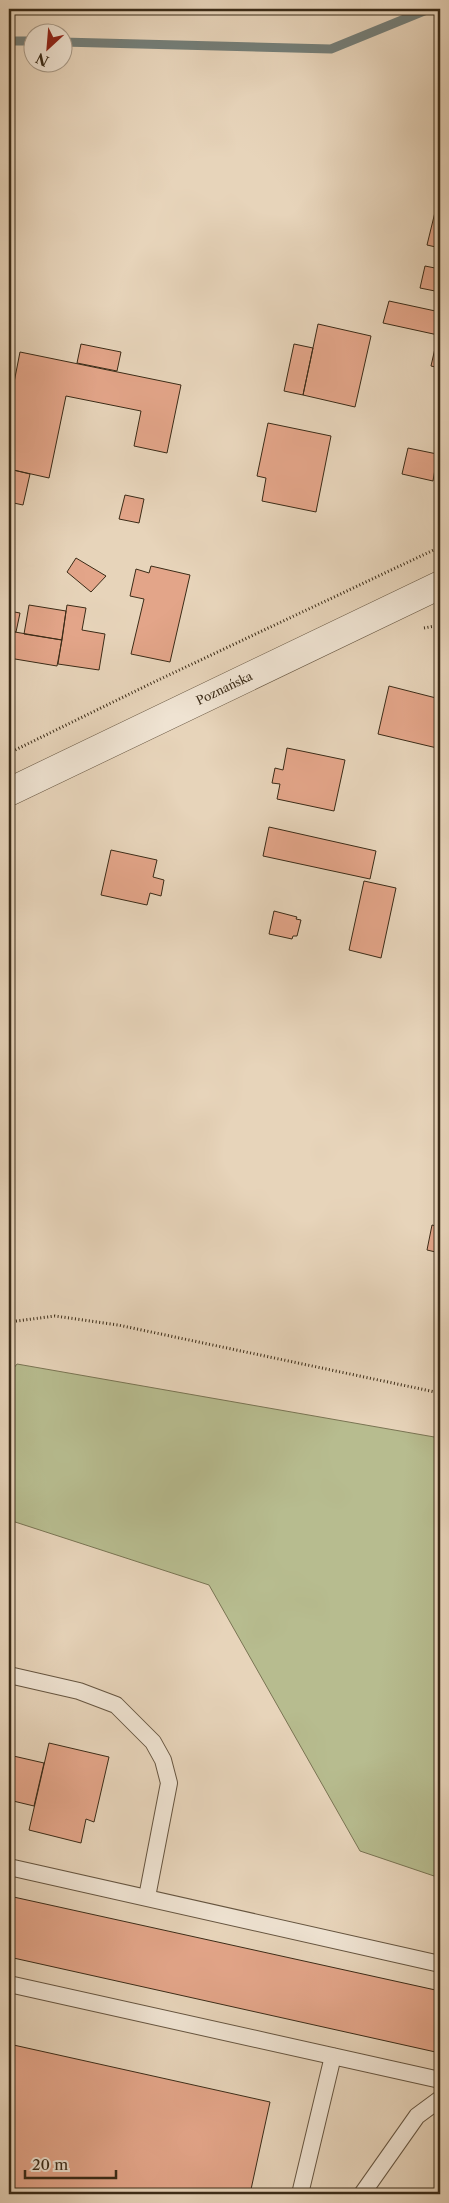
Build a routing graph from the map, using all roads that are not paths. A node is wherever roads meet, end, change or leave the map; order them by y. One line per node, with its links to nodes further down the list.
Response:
1 (440, 585): 2 (street, Poznańska)
2 (9, 792)
3 (9, 1675): 5 (lane)
4 (9, 1867): 5 (lane)
5 (147, 1896): 6 (lane)
6 (440, 1964)
7 (9, 1984): 8 (lane)
8 (333, 2056): 9 (lane); 11 (lane)
9 (440, 2080)
10 (440, 2099): 12 (lane)
11 (300, 2194)
12 (362, 2194)

